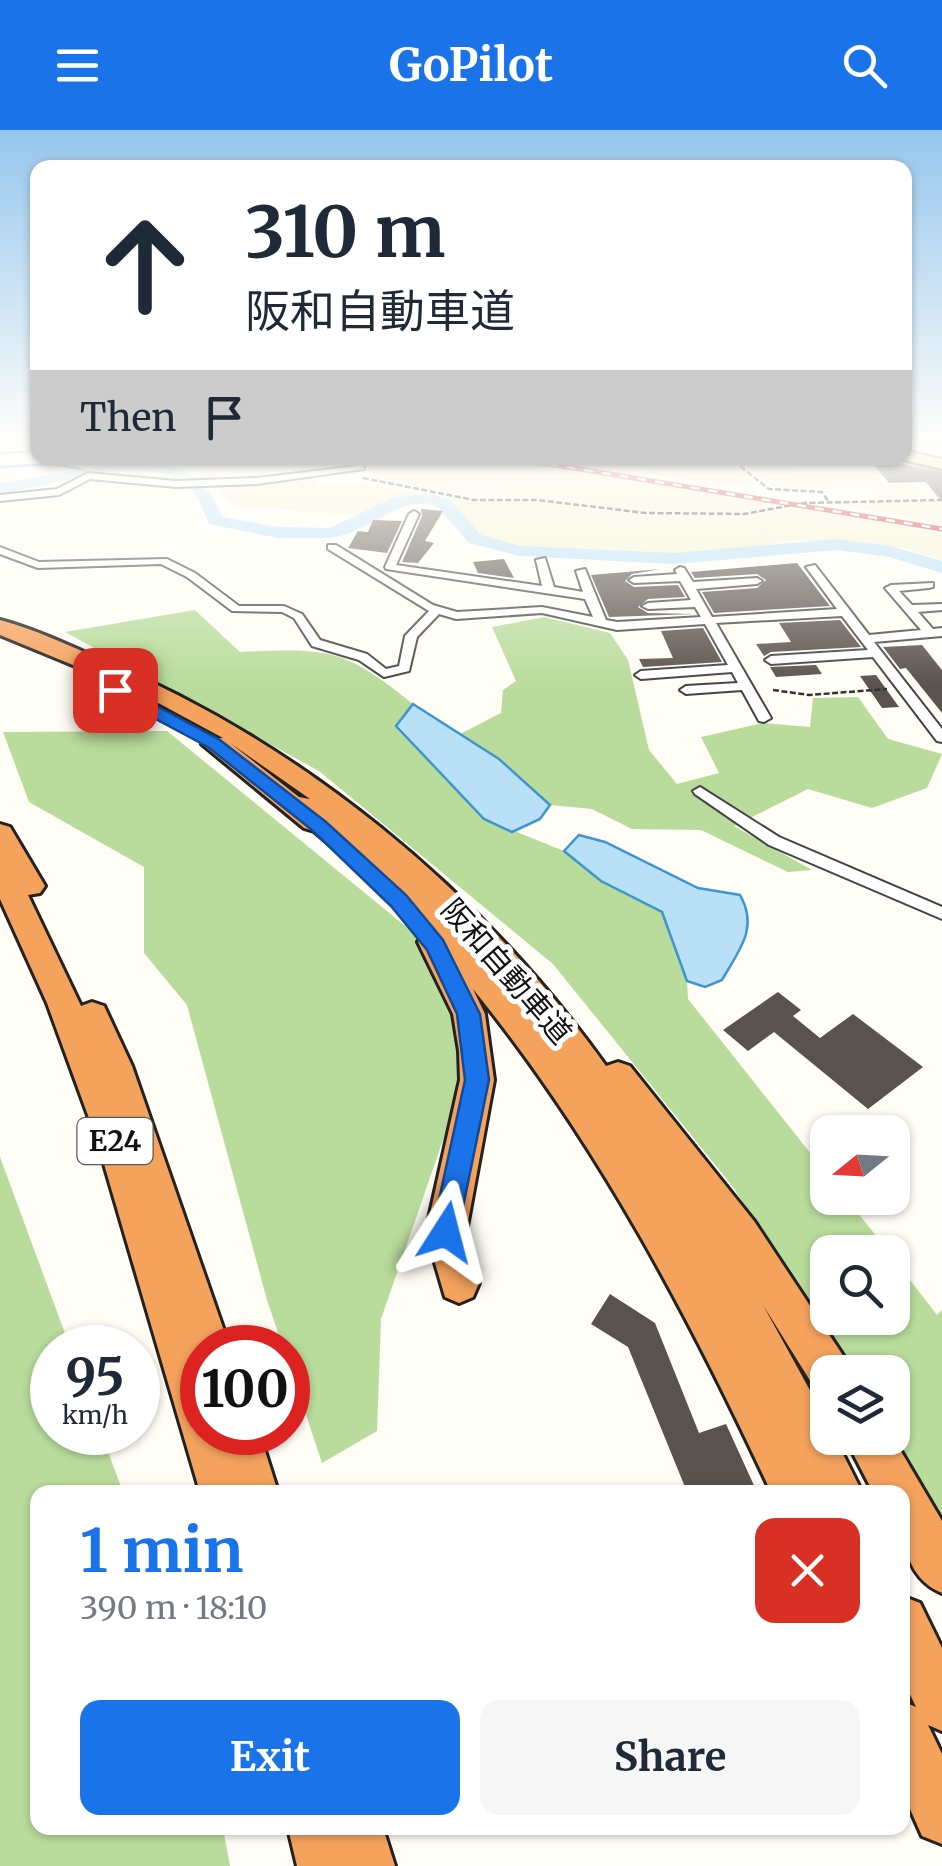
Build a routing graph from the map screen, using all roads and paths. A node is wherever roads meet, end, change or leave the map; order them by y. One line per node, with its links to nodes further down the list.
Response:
1 (410, 523): 11 (street)
2 (332, 546): 17 (street)
3 (0, 550): 17 (street)
4 (541, 560): 11 (street)
5 (811, 567): 18 (street)
6 (581, 571): 12 (street)
7 (685, 577): 8 (street); 9 (street); 13 (street)
8 (634, 580)
9 (757, 582)
10 (929, 585): 16 (street)
11 (549, 590): 12 (street)
12 (590, 596): 20 (street)
13 (700, 603): 14 (street); 19 (street)
14 (648, 606)
15 (942, 607): 16 (street)
16 (910, 609): 22 (street)
17 (436, 610): 20 (street)
18 (845, 612): 19 (street); 23 (street)
19 (709, 619): 20 (street); 27 (street)
20 (600, 623)
21 (0, 627): 39 (highway, 阪和自動車道)
22 (936, 633): 23 (street)
23 (867, 639): 25 (street)
24 (0, 644): 35 (highway, 阪和自動車道)
25 (876, 653): 26 (street); 30 (street)
26 (770, 660)
27 (736, 668): 28 (street); 29 (street)
28 (641, 675)
29 (746, 686): 31 (street); 33 (street)
30 (904, 688): 32 (path); 34 (street)
31 (686, 690)
32 (773, 690)
33 (764, 718)
34 (942, 738)
35 (214, 744): 41 (highway); 50 (highway, 阪和自動車道)
36 (700, 791): 40 (street)
37 (0, 833): 42 (highway, E24)
38 (0, 870): 43 (highway, E24)
39 (455, 909): 44 (highway); 51 (highway, 阪和自動車道)
40 (942, 914)
41 (459, 1283)
42 (203, 1325)
43 (180, 1352)
44 (818, 1355)
45 (213, 1455): 48 (highway)
46 (243, 1455): 49 (highway)
47 (878, 1455): 52 (highway)
48 (221, 1485)
49 (253, 1485)
50 (792, 1485)
51 (835, 1485)
52 (895, 1485)
53 (910, 1511): 54 (highway)
54 (942, 1568)
55 (910, 1638): 56 (highway)
56 (942, 1704)
57 (910, 1746): 58 (highway)
58 (942, 1816)
59 (318, 1835): 61 (highway)
60 (357, 1835): 62 (highway)
61 (326, 1866)
62 (366, 1866)

